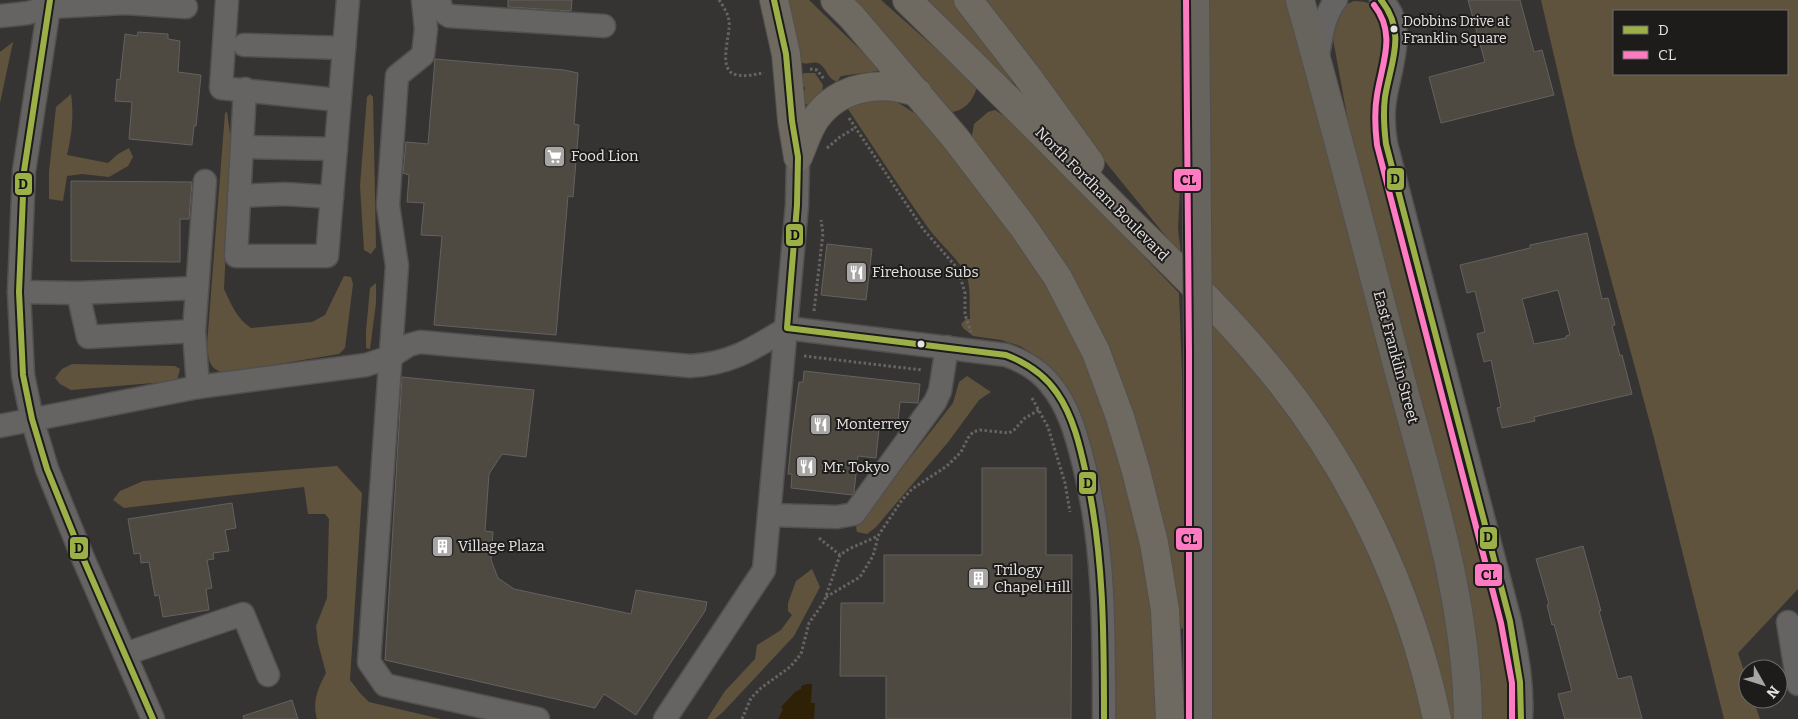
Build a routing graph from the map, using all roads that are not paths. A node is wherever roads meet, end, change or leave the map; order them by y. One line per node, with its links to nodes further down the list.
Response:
1 (227, 0): 20 (street)
2 (348, 0): 18 (street)
3 (423, 0): 36 (street)
4 (439, 0): 16 (street)
5 (774, 0): 25 (highway)
6 (835, 0): 21 (highway)
7 (907, 0): 29 (highway, North Fordham Boulevard)
8 (968, 0): 29 (highway)
9 (1195, 0): 50 (main road, bridge)
10 (1300, 0): 19 (main road, East Franklin Street)
11 (1336, 0): 19 (street)
12 (1380, 0): 53 (street)
13 (49, 3): 14 (street); 15 (street); 31 (street)
14 (186, 7)
15 (0, 16)
16 (604, 26)
17 (244, 44): 18 (street)
18 (344, 48): 22 (street)
19 (1317, 60): 52 (main road, East Franklin Street)
20 (245, 89): 22 (street); 23 (street)
21 (918, 93): 25 (highway); 49 (highway)
22 (338, 100): 24 (street)
23 (242, 147): 24 (street); 27 (street)
24 (336, 149): 28 (street)
25 (798, 157): 33 (street)
26 (205, 181): 30 (street)
27 (239, 196): 28 (street); 28 (street)
28 (332, 197)
29 (1139, 231): 51 (highway, North Fordham Boulevard)
30 (197, 288): 32 (street); 34 (street)
31 (19, 292): 32 (street); 38 (street)
32 (78, 294): 34 (street)
33 (787, 328): 35 (street); 36 (street); 40 (street)
34 (194, 331): 37 (street)
35 (947, 347): 40 (street); 48 (street)
36 (390, 357): 37 (street); 46 (street)
37 (198, 387): 38 (street)
38 (32, 419): 39 (street); 42 (street)
39 (0, 426)
40 (770, 514): 47 (street)
41 (1788, 622): 44 (street)
42 (125, 654): 43 (street); 45 (street)
43 (268, 674)
44 (1798, 684)
45 (153, 719)
46 (538, 719)
47 (665, 719)
48 (1104, 719)
49 (1170, 719)
50 (1198, 719)
51 (1437, 719)
52 (1468, 719)
53 (1521, 719)

